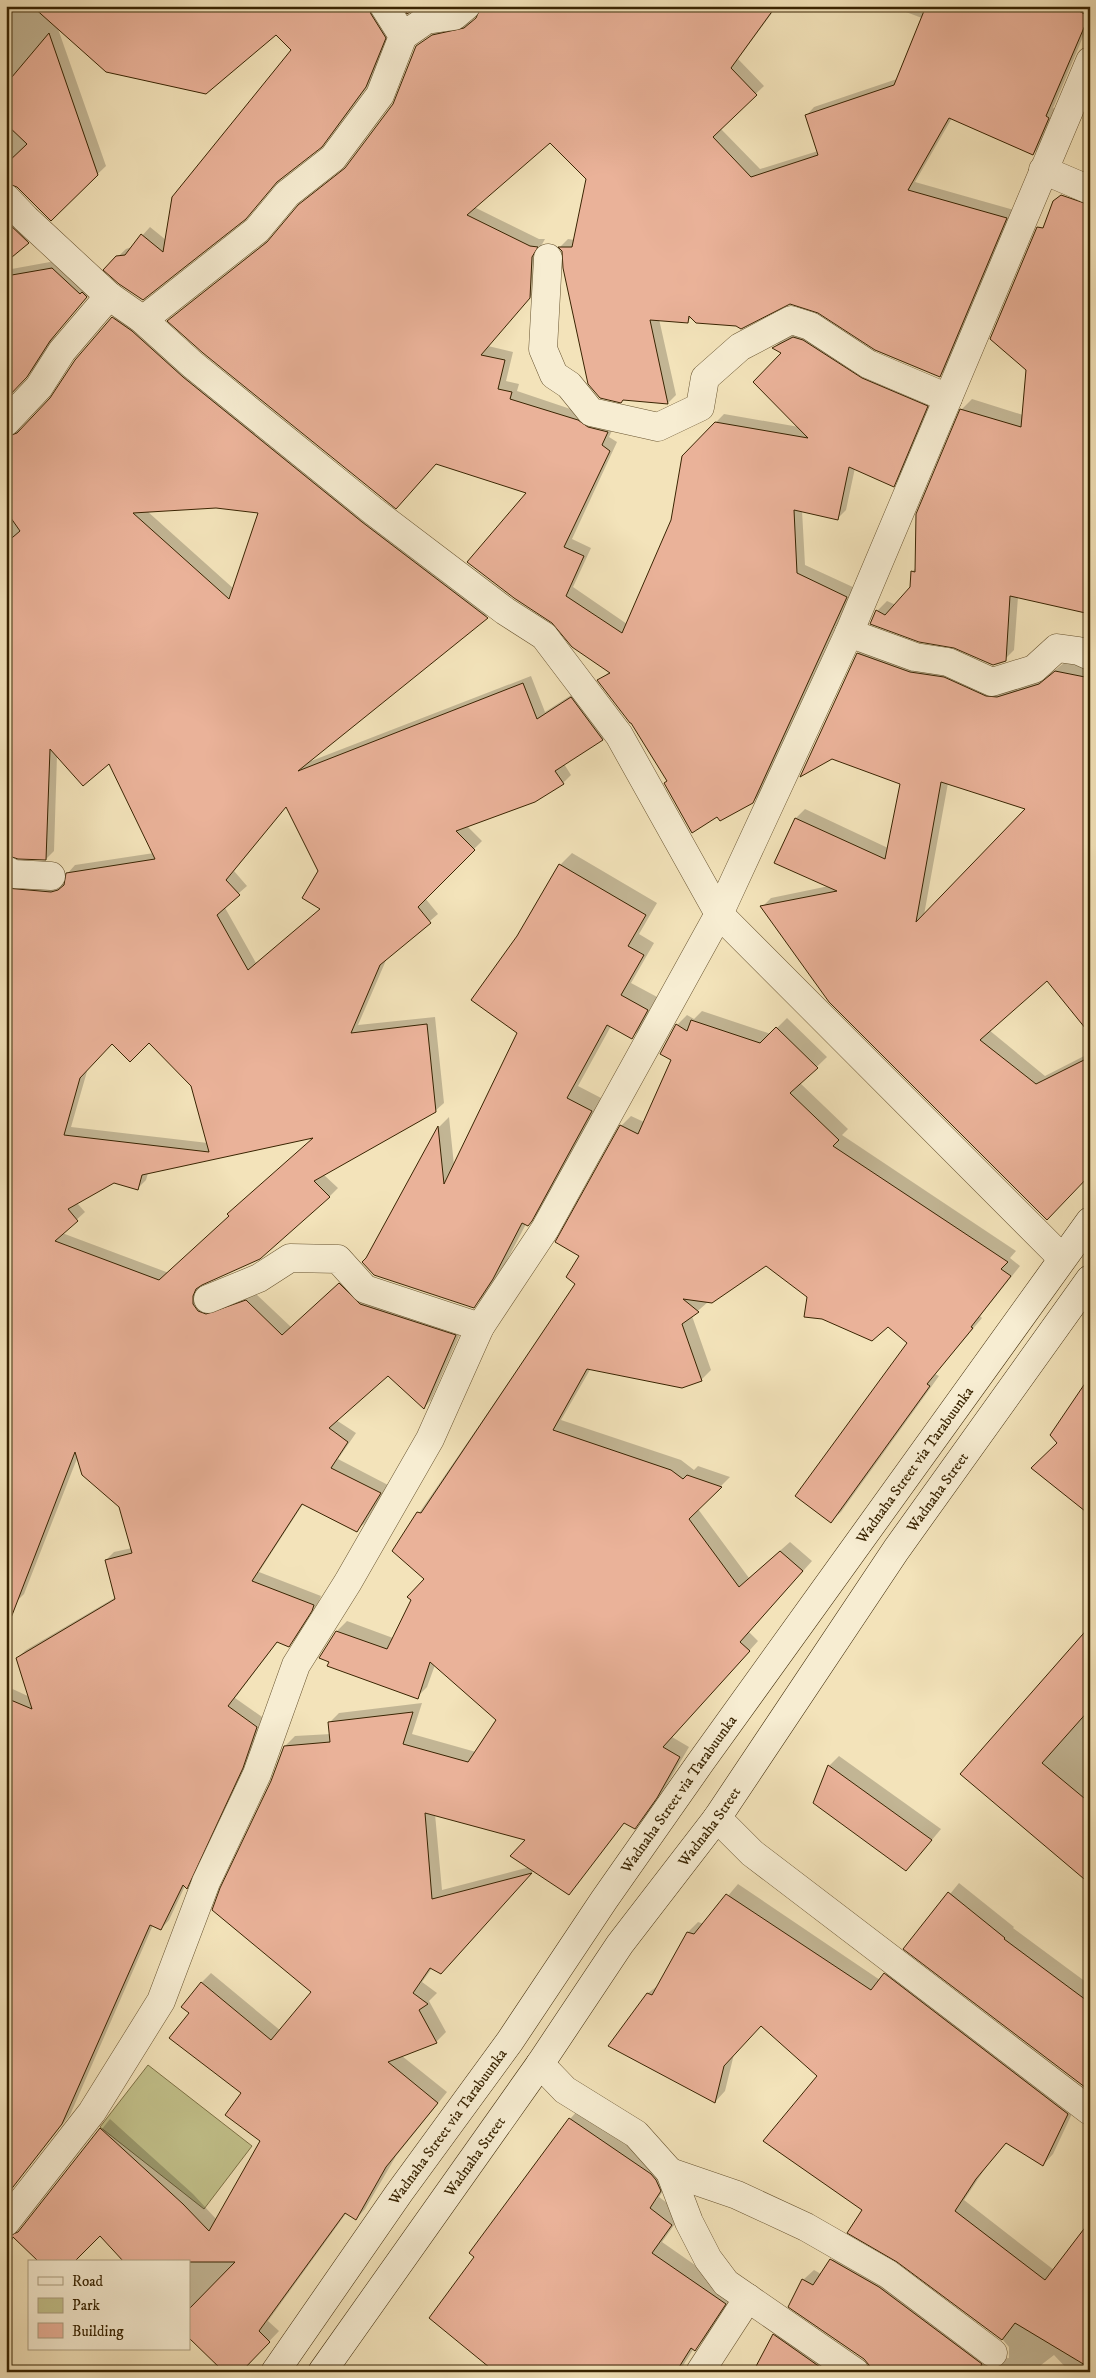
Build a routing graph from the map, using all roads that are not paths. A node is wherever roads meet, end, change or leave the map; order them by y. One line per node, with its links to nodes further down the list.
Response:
1 (384, 6): 3 (street)
2 (466, 6): 3 (street)
3 (403, 36): 10 (street)
4 (1090, 61): 5 (street)
5 (1043, 170): 6 (street); 11 (street)
6 (1090, 190)
7 (6, 198): 9 (street)
8 (548, 258): 11 (street)
9 (109, 296): 10 (street); 12 (street)
10 (142, 319): 17 (street)
11 (948, 398): 13 (street)
12 (6, 422)
13 (849, 633): 14 (street); 17 (street)
14 (1090, 656)
15 (6, 870): 16 (street)
16 (51, 876)
17 (719, 914): 19 (street); 22 (street)
18 (1090, 1221): 19 (street, Wadnaha Street via Tarabuunka)
19 (1062, 1258): 24 (street, Wadnaha Street via Tarabuunka)
20 (1089, 1281): 23 (street, Wadnaha Street)
21 (208, 1299): 22 (street)
22 (480, 1327): 29 (street)
23 (716, 1818): 25 (street, Wadnaha Street); 27 (street)
24 (559, 1968): 25 (street); 32 (street, Wadnaha Street via Tarabuunka)
25 (589, 1992): 26 (street, Wadnaha Street)
26 (540, 2064): 28 (street); 33 (street, Wadnaha Street)
27 (1090, 2111)
28 (670, 2172): 30 (street); 31 (street)
29 (6, 2222)
30 (748, 2298): 34 (street); 35 (street)
31 (993, 2353)
32 (275, 2372)
33 (322, 2372)
34 (700, 2372)
35 (855, 2372)

